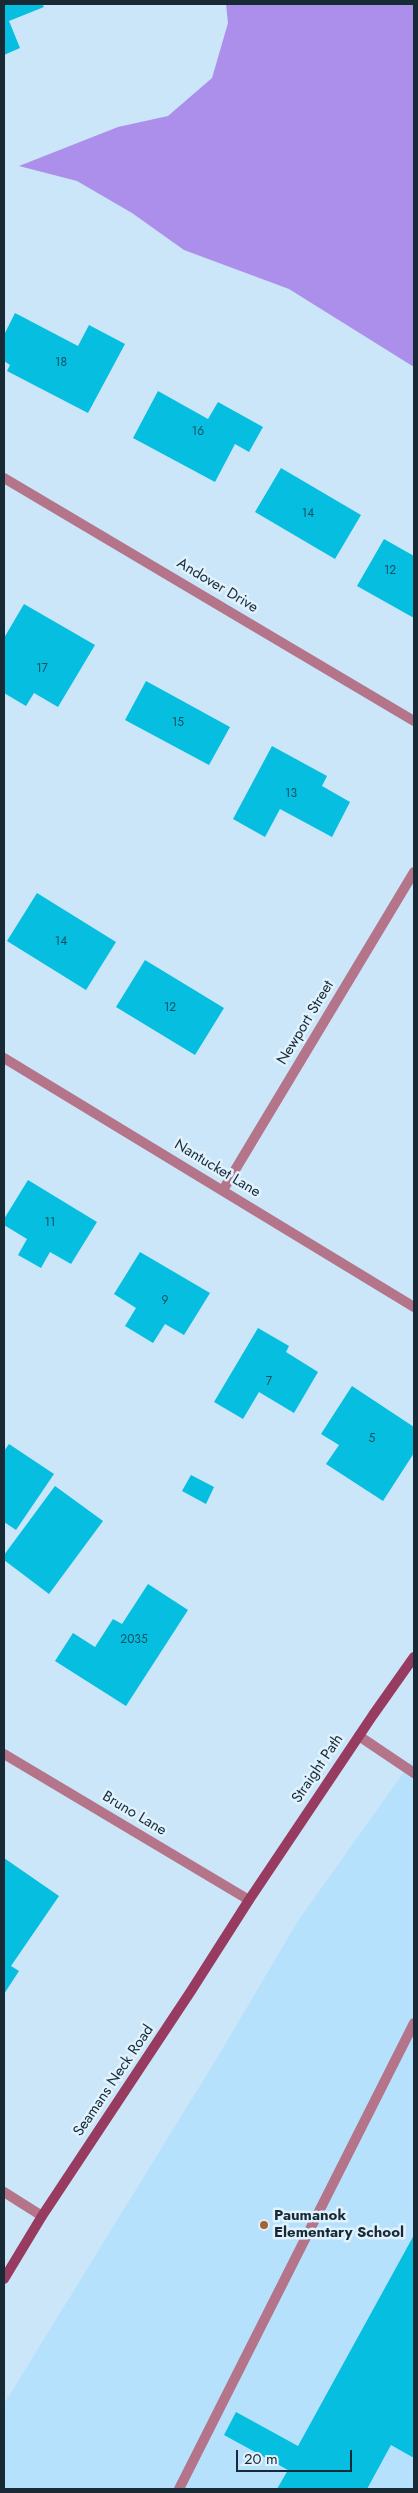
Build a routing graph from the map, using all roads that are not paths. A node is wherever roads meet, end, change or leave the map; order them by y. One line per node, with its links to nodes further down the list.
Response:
1 (4, 478): 2 (street, Andover Drive)
2 (414, 721)
3 (414, 872): 5 (street, Newport Street)
4 (4, 1058): 5 (street, Nantucket Lane)
5 (223, 1190): 6 (street, Nantucket Lane)
6 (414, 1307)
7 (414, 1657): 8 (main road, Straight Path)
8 (359, 1736): 10 (street); 11 (main road, Straight Path)
9 (4, 1754): 11 (street, Bruno Lane)
10 (414, 1773)
11 (249, 1900): 14 (main road, Seamans Neck Road)
12 (414, 2023): 16 (street)
13 (4, 2192): 14 (street)
14 (42, 2216): 15 (main road, Seamans Neck Road)
15 (4, 2278)
16 (179, 2489)

